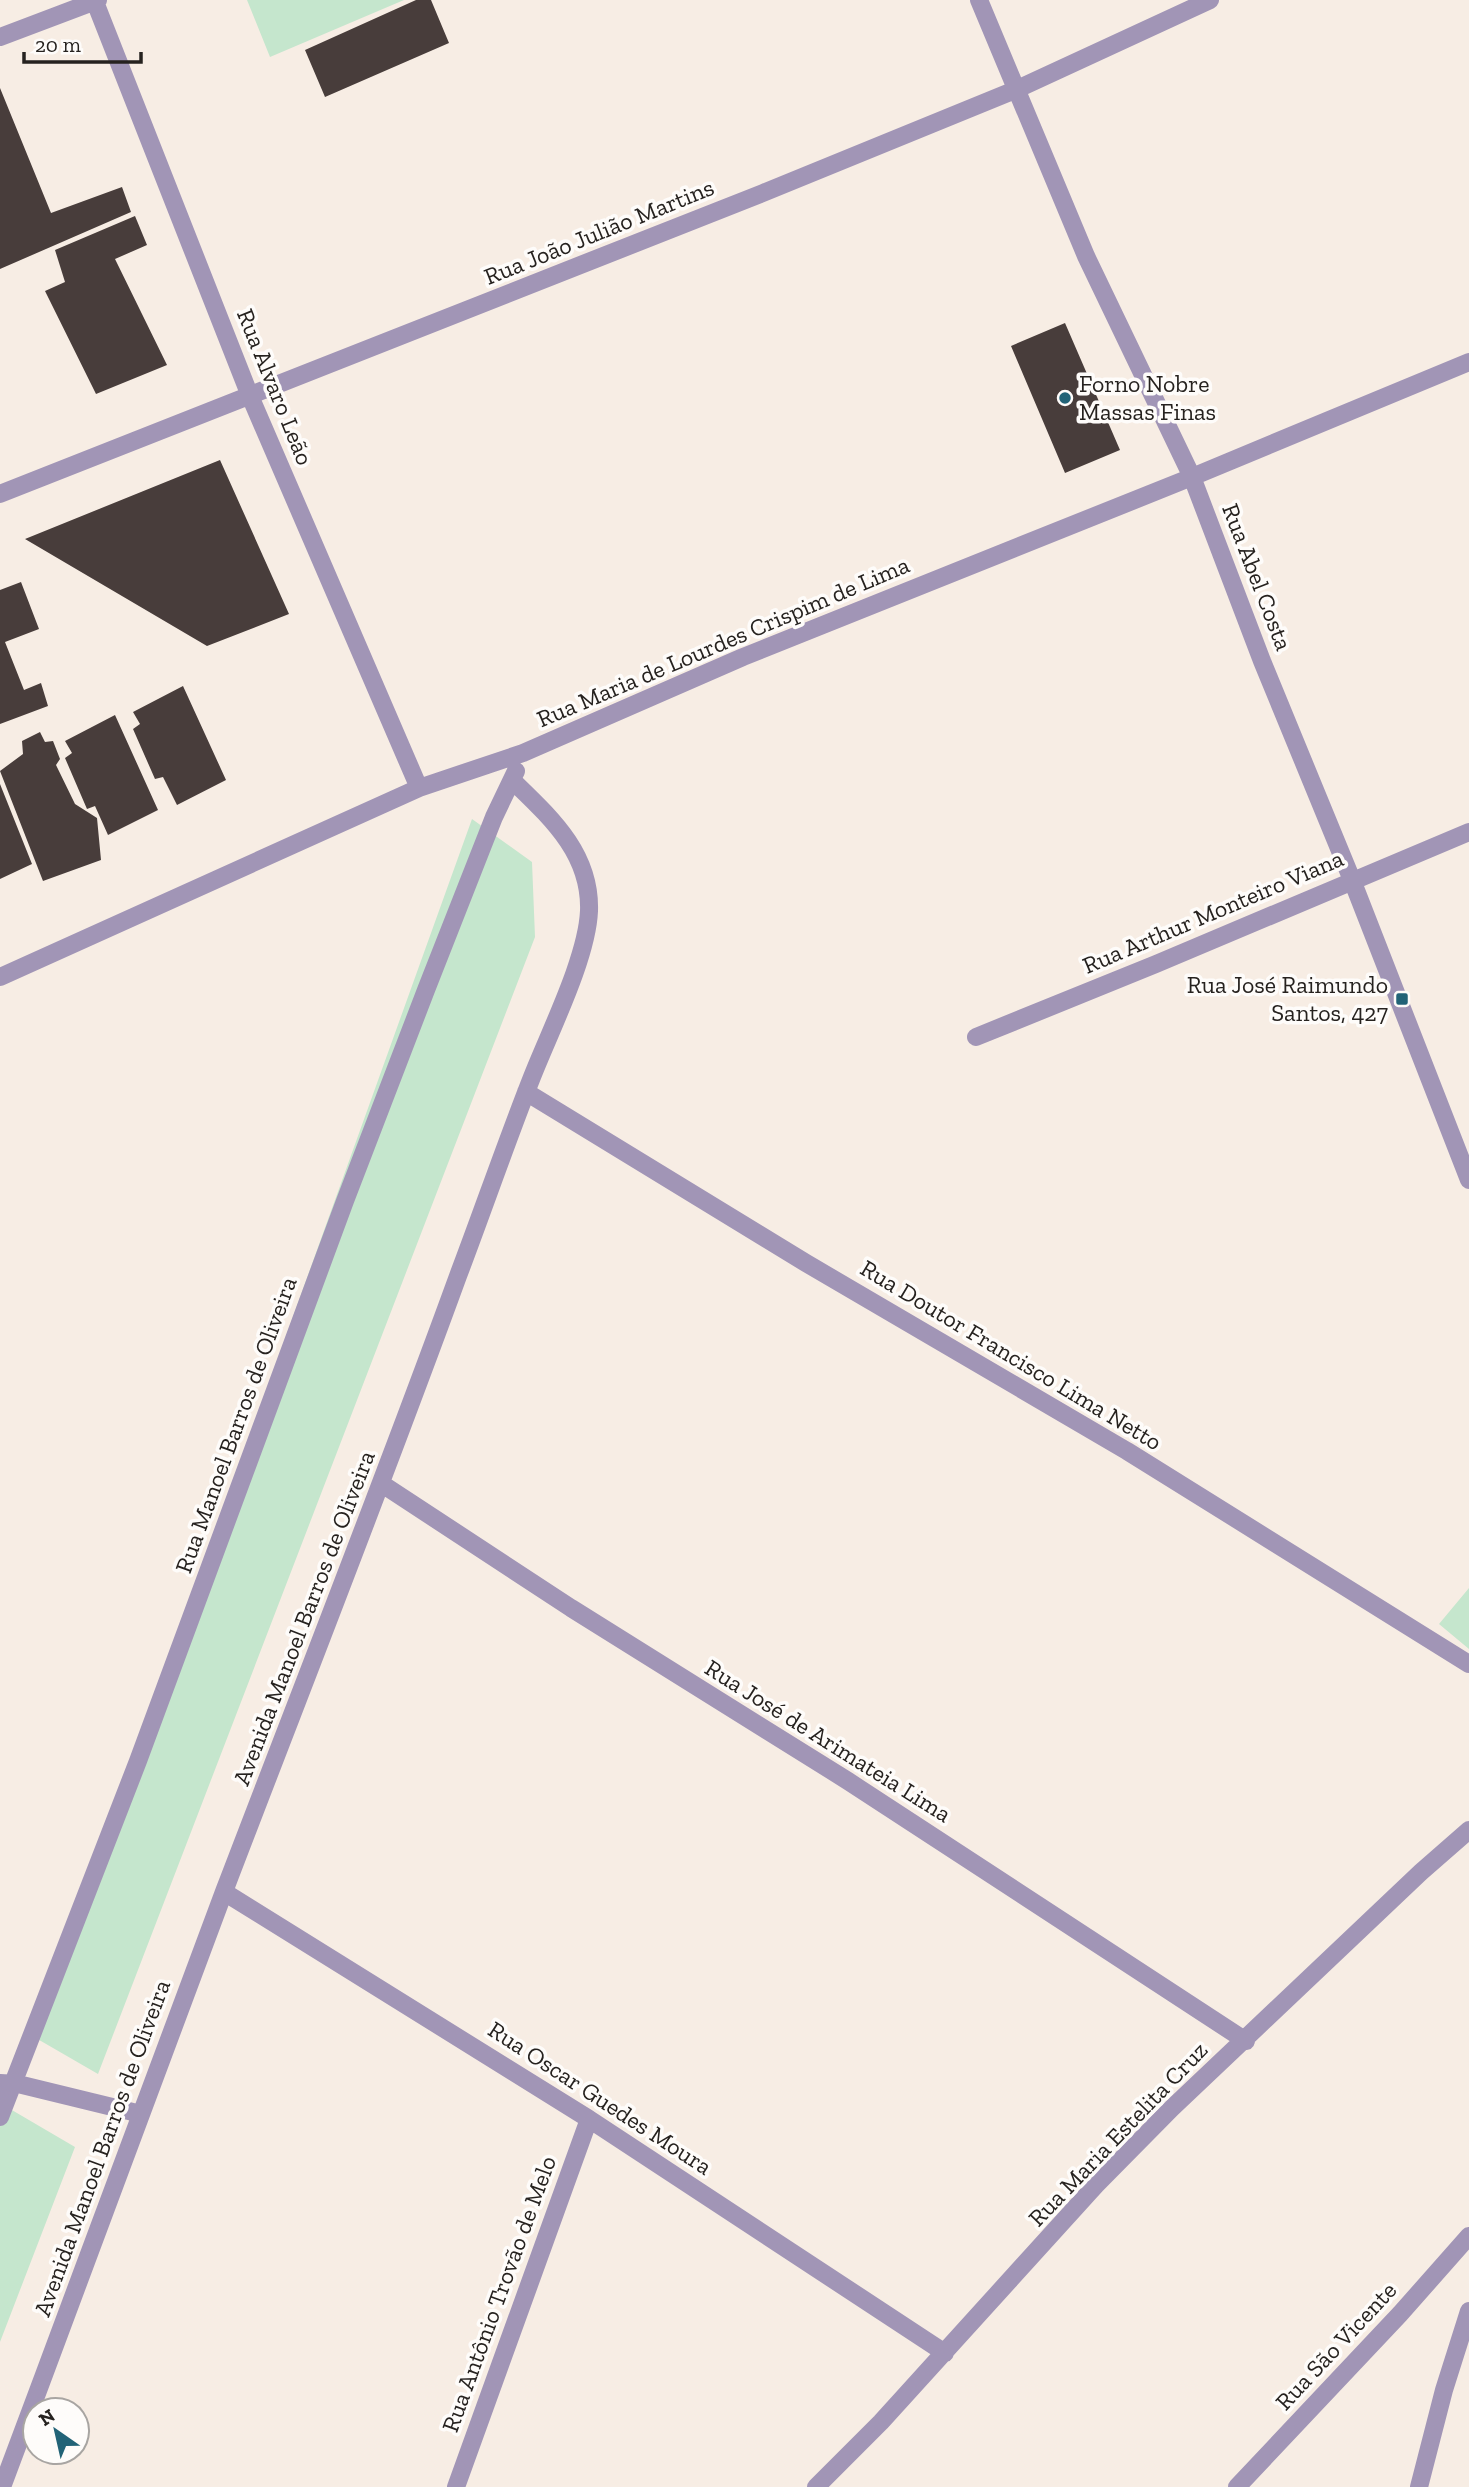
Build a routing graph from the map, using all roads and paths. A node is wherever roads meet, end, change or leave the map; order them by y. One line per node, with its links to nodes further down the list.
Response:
1 (979, 0): 5 (street, Rua Abel Costa)
2 (1210, 0): 5 (street, Rua João Julião Martins)
3 (97, 1): 4 (street); 7 (street, Rua Alvaro Leão)
4 (0, 37)
5 (1015, 90): 7 (street, Rua João Julião Martins); 8 (street, Rua Abel Costa)
6 (1469, 362): 8 (street, Rua Maria de Lourdes Crispim de Lima)
7 (250, 396): 9 (street, Rua João Julião Martins); 12 (street, Rua Alvaro Leão)
8 (1192, 477): 10 (street, Rua Maria de Lourdes Crispim de Lima); 14 (street, Rua Abel Costa)
9 (0, 494)
10 (523, 753): 11 (street, Rua Manoel Barros de Oliveira); 12 (street, Rua Maria de Lourdes Crispim de Lima)
11 (512, 780): 17 (street, Avenida Manoel Barros de Oliveira); 24 (street, Rua Manoel Barros de Oliveira)
12 (419, 788): 15 (street, Rua Maria de Lourdes Crispim de Lima)
13 (1469, 832): 14 (street, Rua Arthur Monteiro Viana)
14 (1353, 880): 16 (street, Rua Arthur Monteiro Viana); 18 (street, Rua Abel Costa)
15 (0, 977)
16 (976, 1037)
17 (526, 1091): 19 (street, Avenida Manoel Barros de Oliveira); 20 (street, Rua Doutor Francisco Lima Netto)
18 (1469, 1181)
19 (383, 1484): 22 (street, Avenida Manoel Barros de Oliveira); 23 (street, Rua José de Arimateia Lima)
20 (1469, 1664)
21 (1469, 1830): 23 (street, Rua Maria Estelita Cruz)
22 (224, 1892): 25 (street, Avenida Manoel Barros de Oliveira); 27 (street, Rua Oscar Guedes Moura)
23 (1245, 2040): 30 (street, Rua Maria Estelita Cruz)
24 (6, 2083): 25 (street); 26 (street, Rua Manoel Barros de Oliveira)
25 (141, 2114): 31 (street, Avenida Manoel Barros de Oliveira)
26 (0, 2117)
27 (589, 2119): 30 (street, Rua Oscar Guedes Moura); 32 (street, Rua Antônio Trovão de Melo)
28 (1469, 2236): 34 (street, Rua São Vicente)
29 (1469, 2311): 35 (street)
30 (945, 2353): 33 (street, Rua Maria Estelita Cruz)
31 (2, 2487)
32 (456, 2487)
33 (816, 2487)
34 (1237, 2487)
35 (1419, 2487)

